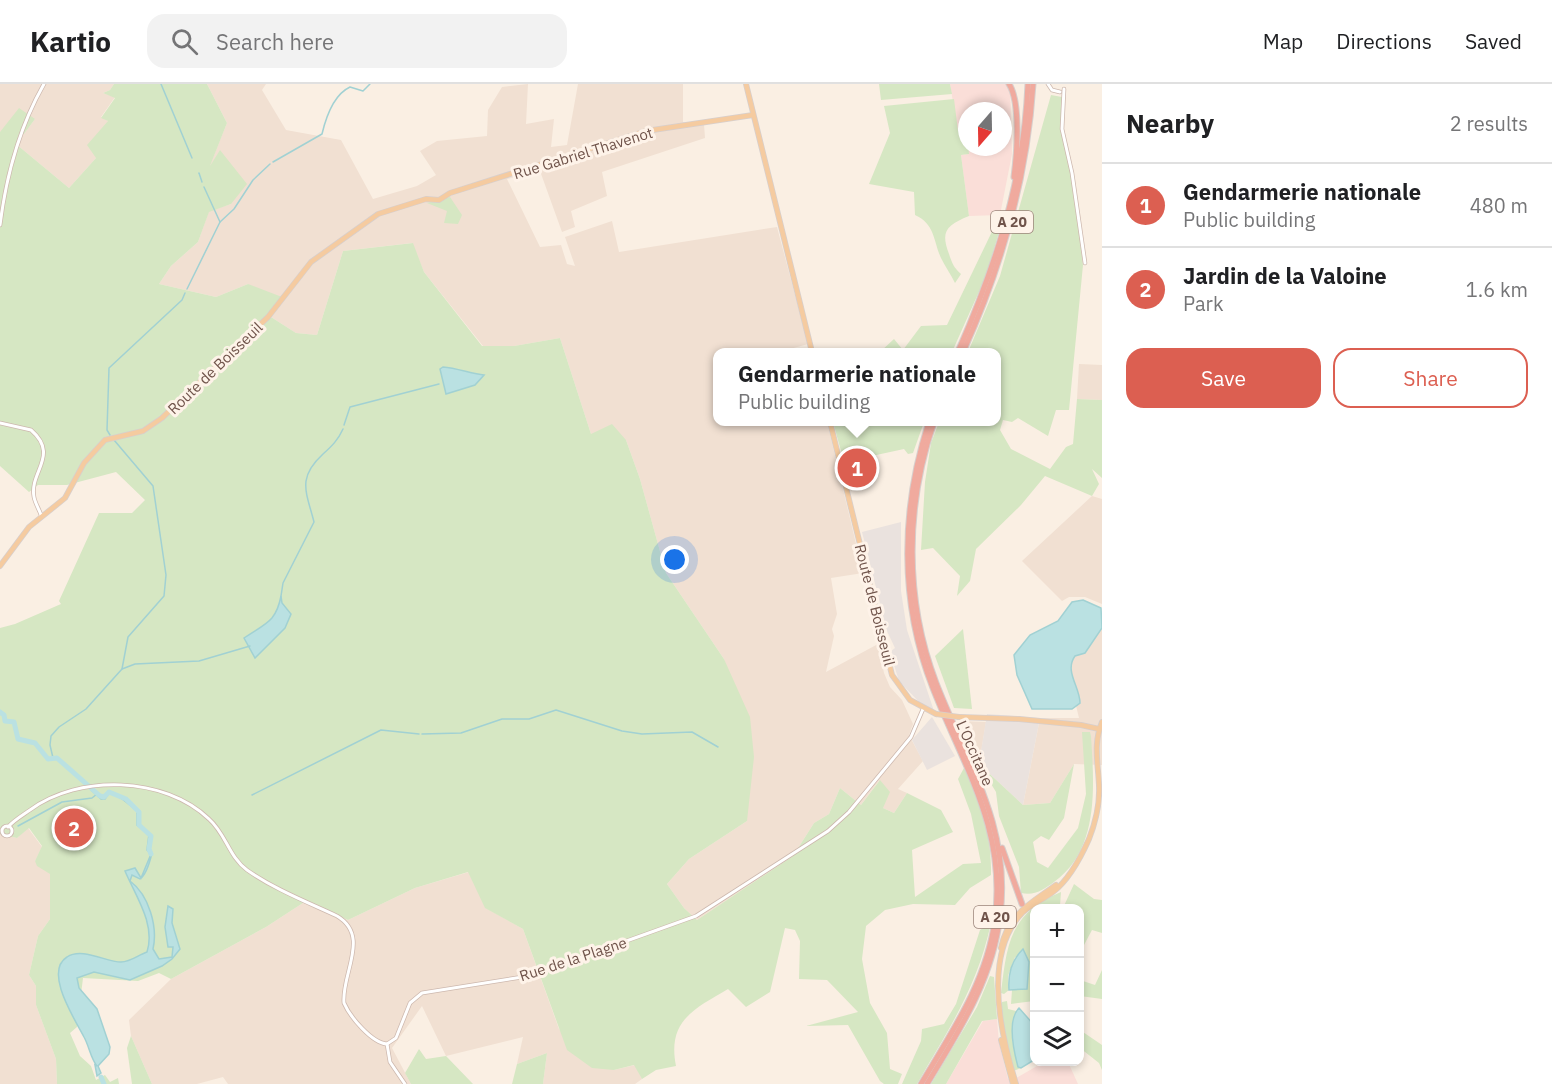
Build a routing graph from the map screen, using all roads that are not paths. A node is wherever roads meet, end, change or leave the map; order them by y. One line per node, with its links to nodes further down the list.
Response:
1 (44, 84): 14 (street)
2 (746, 84): 11 (main road)
3 (1009, 84): 13 (highway)
4 (1028, 84): 13 (highway, A 20)
5 (1033, 84): 18 (highway, A 20)
6 (1048, 84): 9 (street)
7 (1068, 84): 8 (street)
8 (1064, 89): 9 (street); 10 (street)
9 (1060, 92): 10 (street)
10 (1065, 100): 15 (street)
11 (753, 115): 12 (main road, Rue Gabriel Thavenot); 16 (main road)
12 (450, 193): 23 (main road, Route de Boisseuil)
13 (1010, 210): 17 (highway, A 20)
14 (0, 225)
15 (1085, 263)
16 (811, 348)
17 (960, 348)
18 (965, 348)
19 (0, 423): 23 (street)
20 (831, 426): 25 (main road, Route de Boisseuil)
21 (928, 426): 35 (highway, L'Occitane / A 20)
22 (933, 426): 28 (highway, L'Occitane / A 20)
23 (41, 515): 24 (main road, Route de Boisseuil)
24 (0, 566)
25 (923, 709): 27 (main road, Route de Boisseuil, bridge); 33 (street, Rue de la Plagne)
26 (1102, 722): 27 (main road)
27 (1099, 729): 30 (main road)
28 (995, 826): 32 (highway); 36 (highway, L'Occitane / A 20)
29 (4, 829): 33 (street)
30 (1066, 878): 31 (main road); 32 (main road)
31 (1036, 898): 32 (main road); 32 (main road)
32 (1023, 904): 37 (main road)
33 (387, 1044): 34 (street)
34 (405, 1084)
35 (921, 1084)
36 (927, 1084)
37 (1014, 1084)

